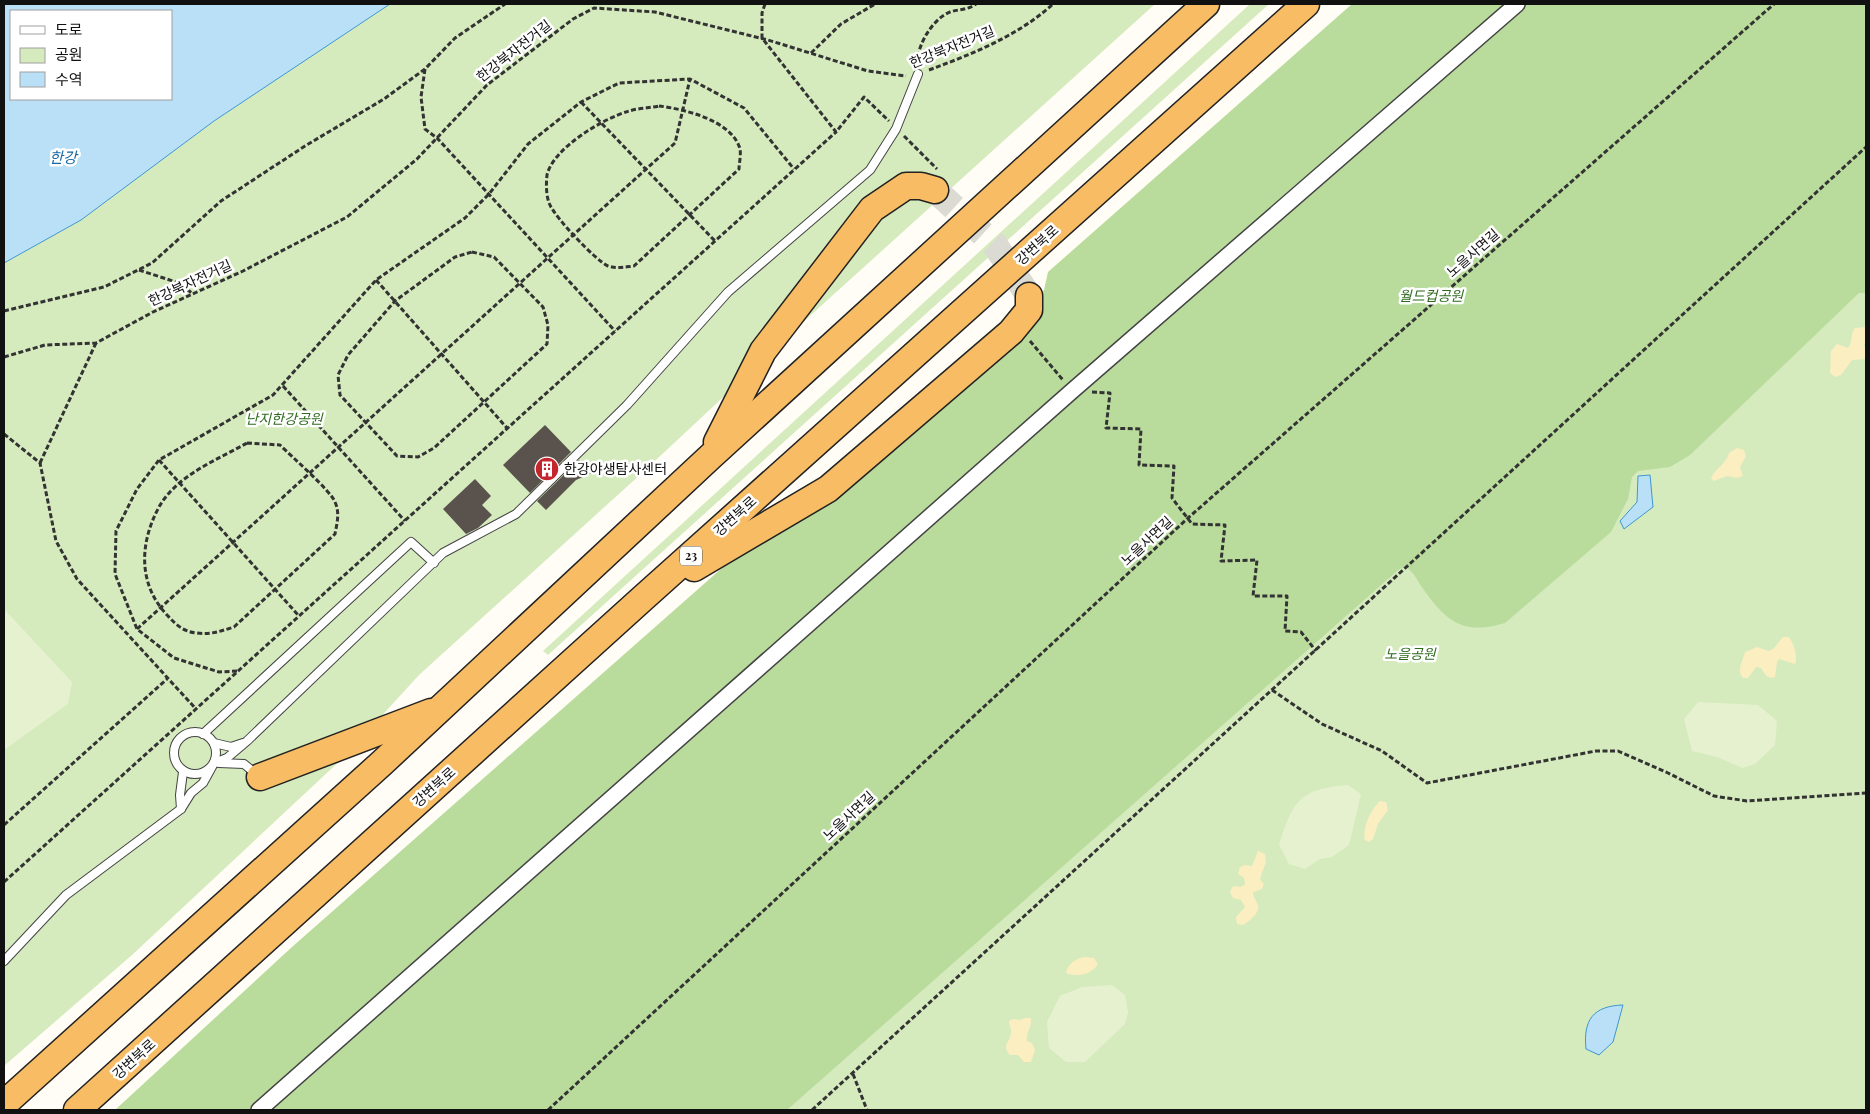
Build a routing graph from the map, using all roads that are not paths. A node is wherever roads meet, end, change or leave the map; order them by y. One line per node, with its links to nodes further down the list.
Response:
1 (1206, 4): 7 (highway)
2 (1306, 4): 9 (highway, 강변북로 / 23)
3 (1517, 4): 21 (street)
4 (918, 74): 8 (lane)
5 (938, 181): 7 (highway)
6 (1029, 296): 9 (highway)
7 (710, 457): 10 (highway)
8 (434, 563): 11 (lane); 12 (lane)
9 (643, 598): 20 (highway, 강변북로 / 23)
10 (443, 708): 16 (highway); 19 (highway)
11 (204, 734): 13 (lane); 15 (lane)
12 (247, 741): 13 (lane); 14 (lane)
13 (214, 743): 14 (lane)
14 (214, 763): 15 (lane); 16 (lane); 17 (lane)
15 (183, 772): 17 (lane)
16 (260, 777)
17 (182, 809): 18 (lane)
18 (4, 960)
19 (4, 1104)
20 (77, 1110)
21 (259, 1110)

